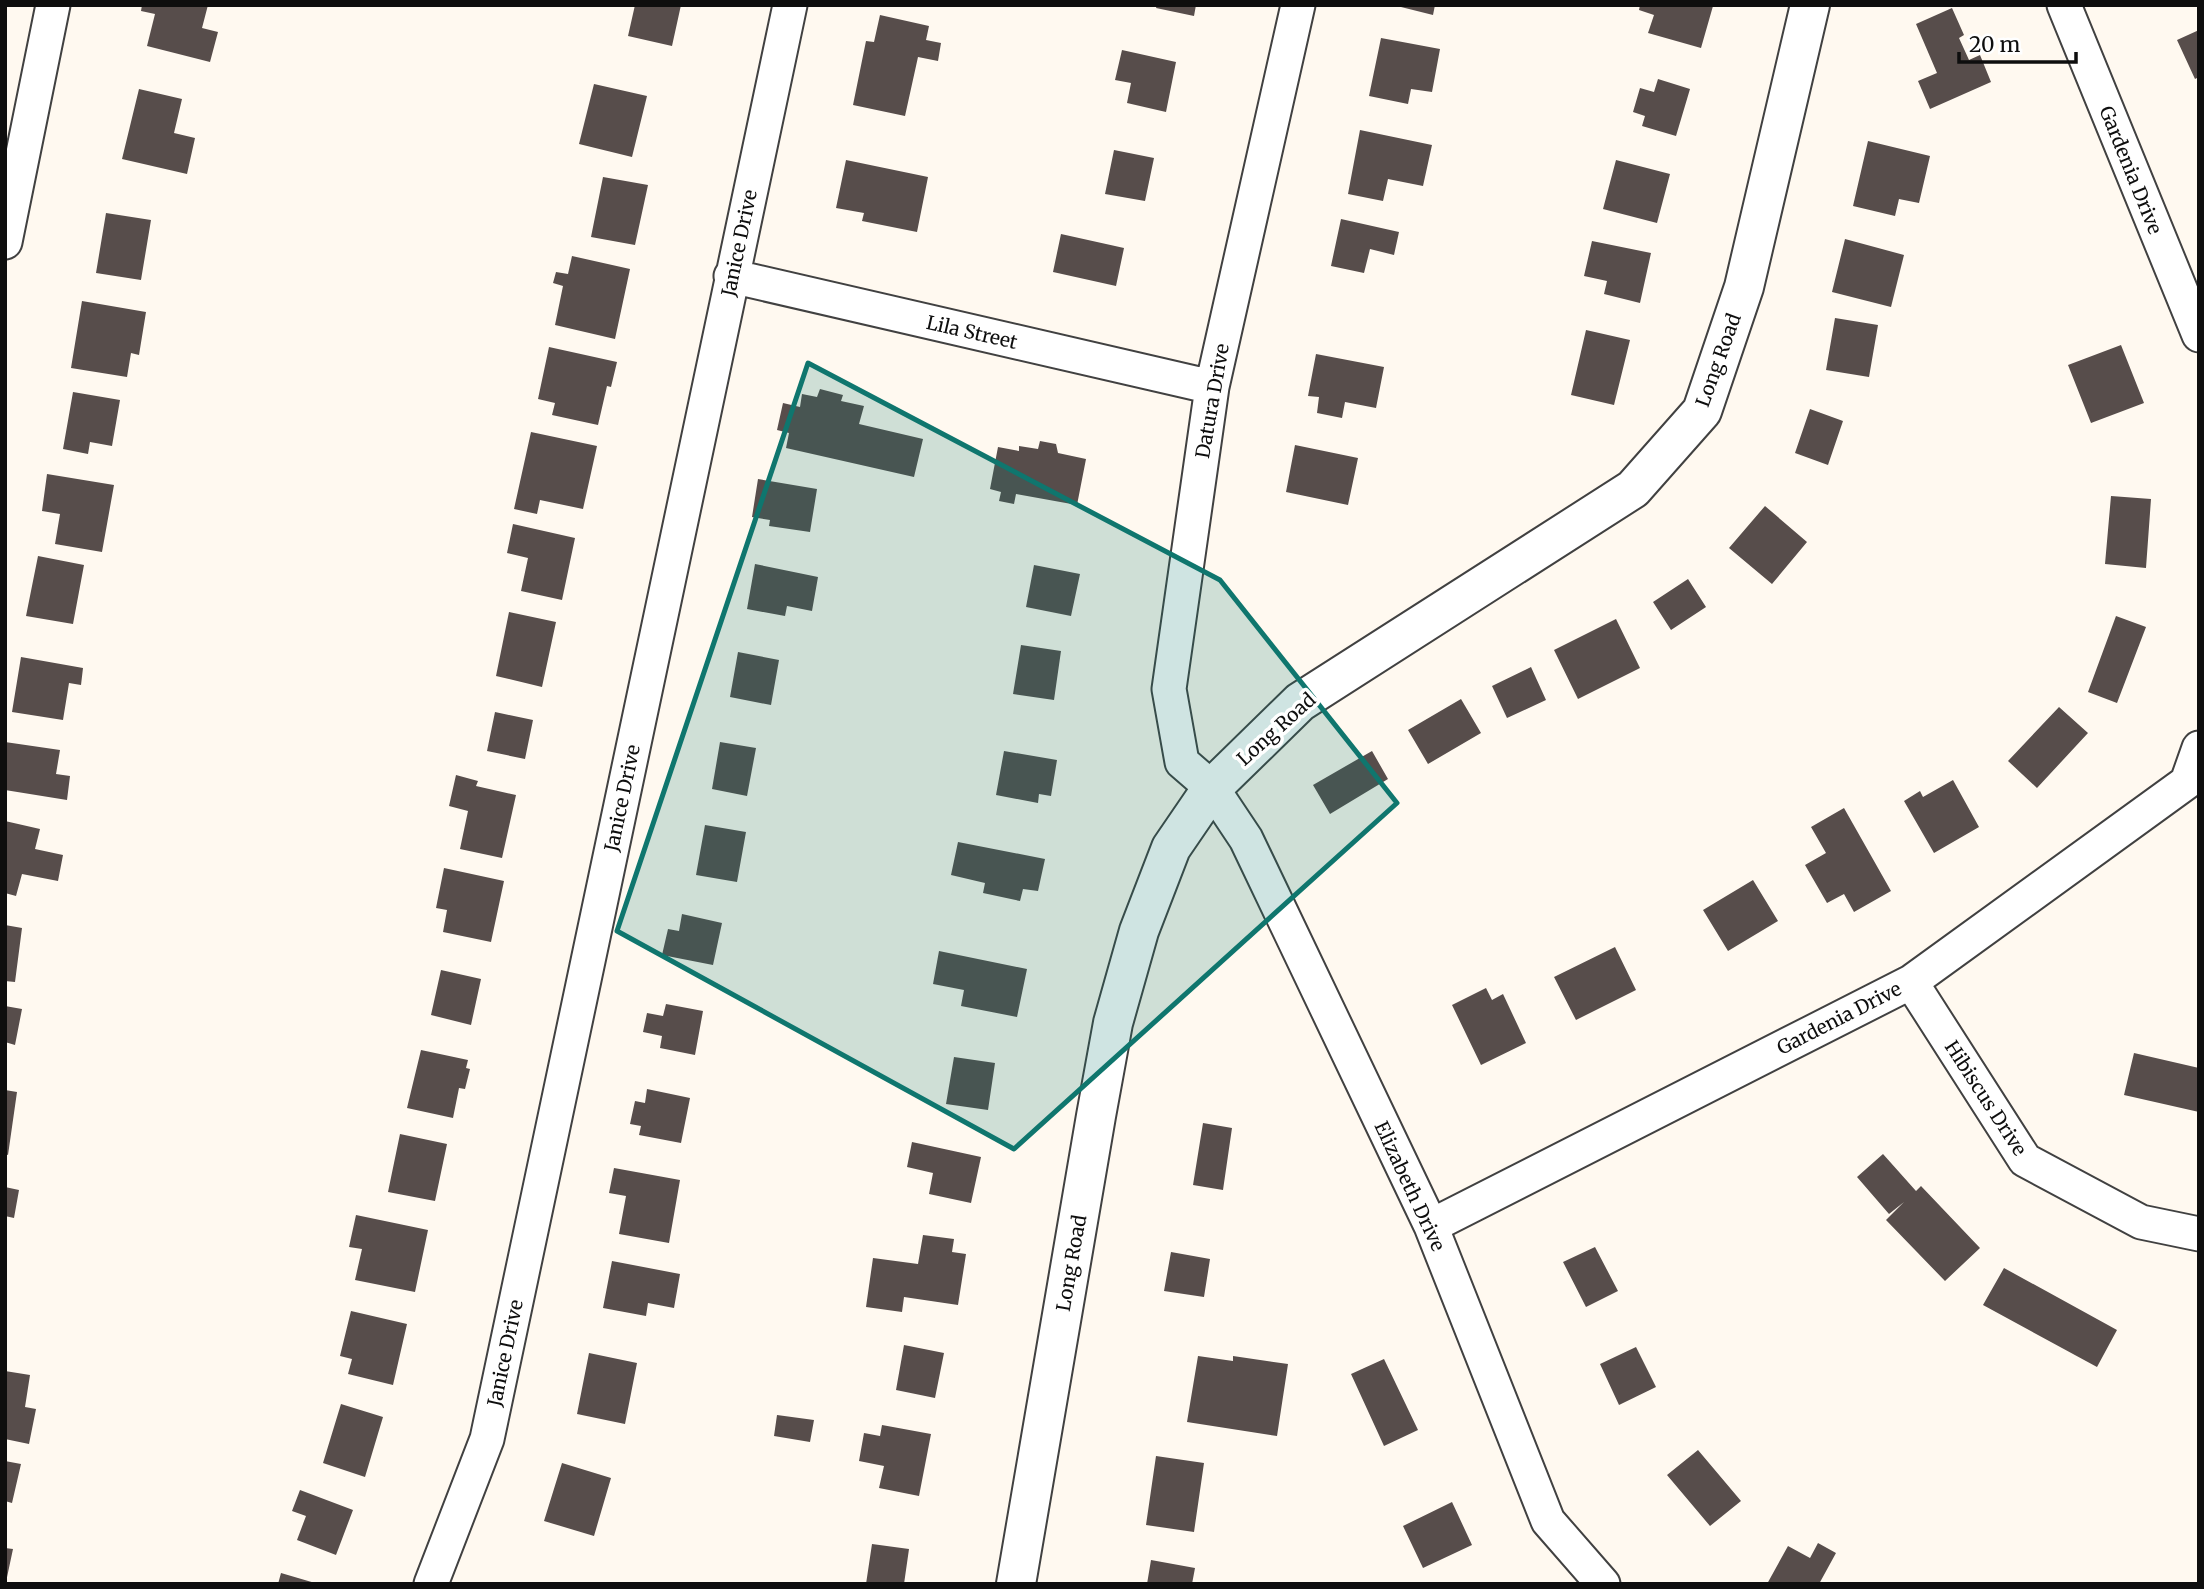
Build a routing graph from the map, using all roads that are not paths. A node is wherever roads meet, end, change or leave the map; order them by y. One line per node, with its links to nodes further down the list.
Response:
1 (53, 5): 6 (street)
2 (790, 5): 7 (street, Janice Drive)
3 (1298, 5): 9 (street, Datura Drive)
4 (1810, 5): 11 (street, Long Road)
5 (2064, 5): 8 (street, Gardenia Drive)
6 (5, 242)
7 (731, 276): 9 (street, Lila Street); 15 (street, Janice Drive)
8 (2199, 335)
9 (1212, 387): 11 (street, Datura Drive)
10 (2199, 748): 12 (street, Gardenia Drive)
11 (1212, 789): 13 (street, Elizabeth Drive); 16 (street, Long Road)
12 (1911, 982): 13 (street, Gardenia Drive); 14 (street, Hibiscus Drive)
13 (1431, 1226): 17 (street, Elizabeth Drive)
14 (2199, 1234)
15 (431, 1584)
16 (1016, 1584)
17 (1603, 1584)

